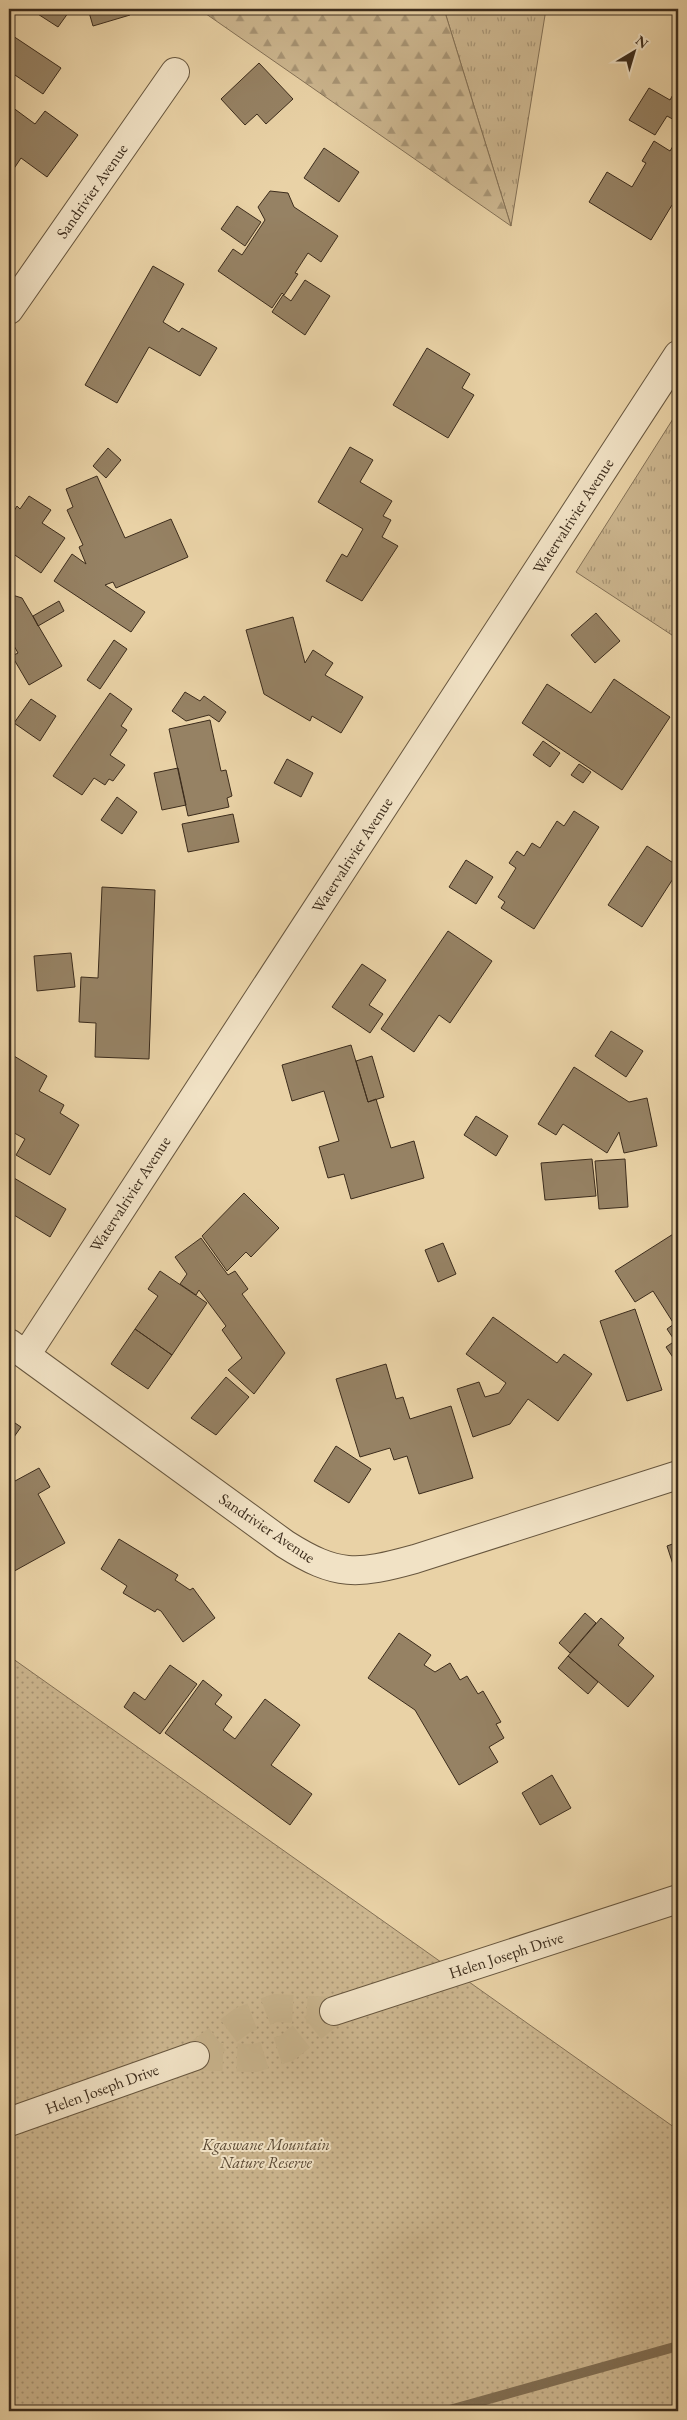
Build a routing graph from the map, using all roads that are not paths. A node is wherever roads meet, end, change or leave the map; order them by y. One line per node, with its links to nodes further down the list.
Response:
1 (176, 72): 2 (street, Sandrivier Avenue)
2 (9, 310)
3 (678, 355): 4 (street, Watervalrivier Avenue)
4 (17, 1349): 5 (street, Sandrivier Avenue)
5 (678, 1475)
6 (678, 1899): 7 (street, Helen Joseph Drive)
7 (334, 2011)
8 (195, 2056): 9 (street, Helen Joseph Drive)
9 (9, 2122)

